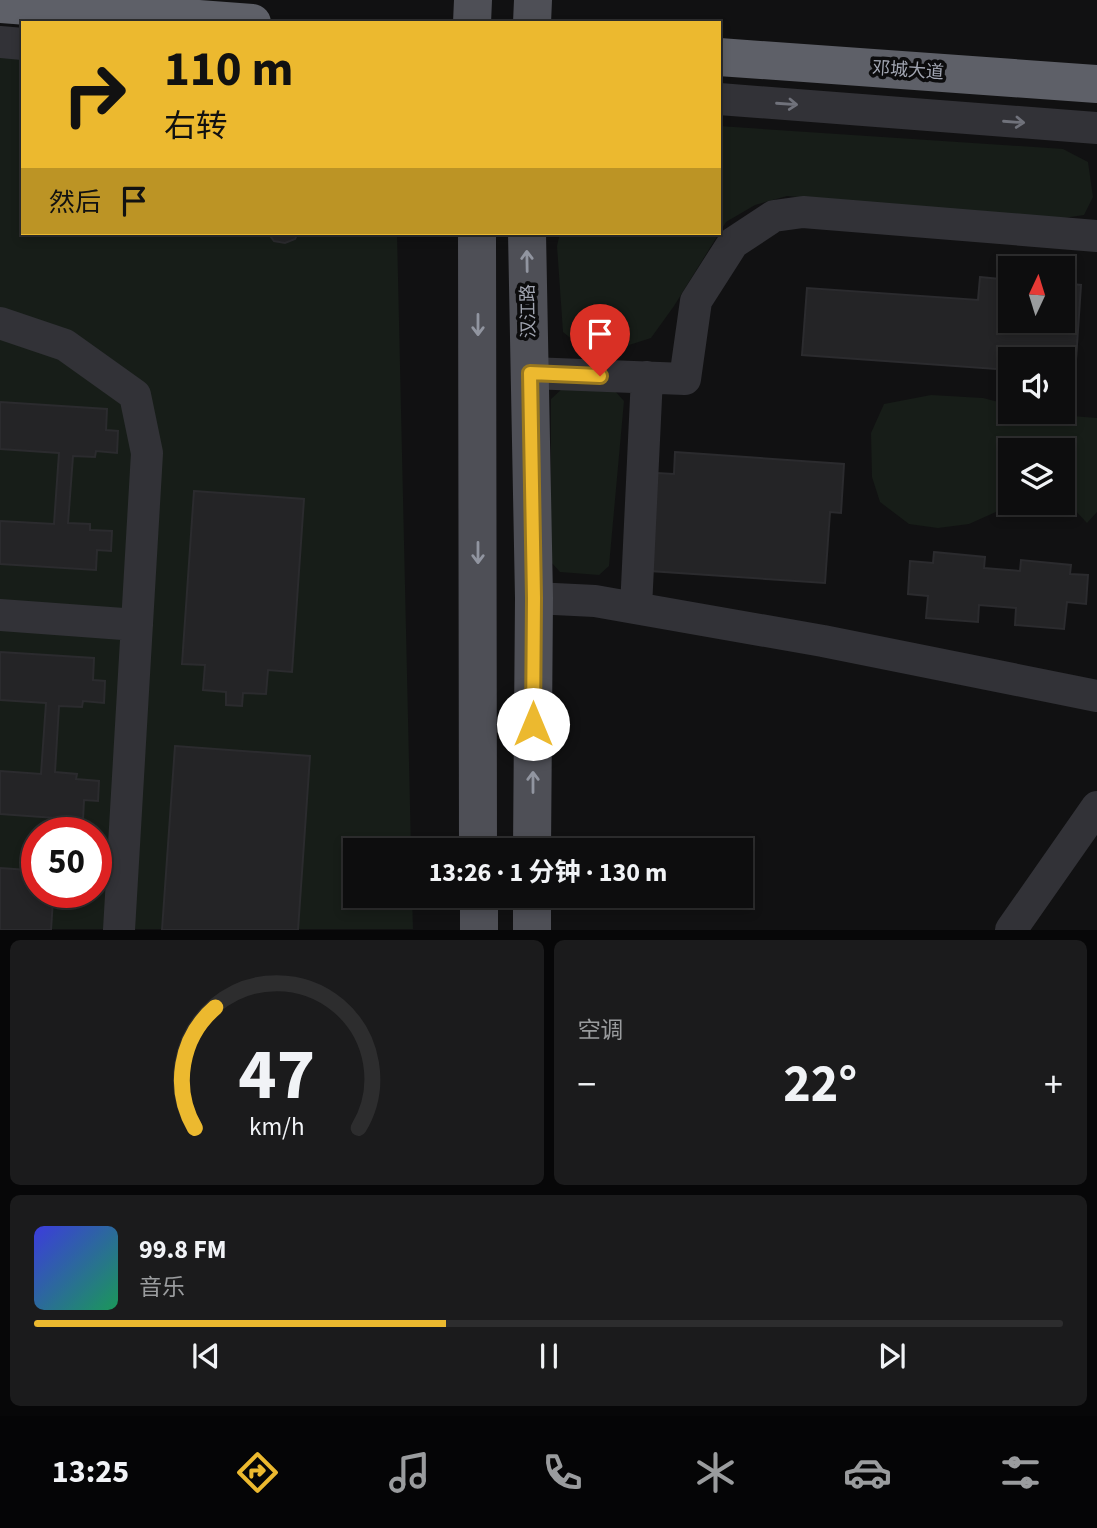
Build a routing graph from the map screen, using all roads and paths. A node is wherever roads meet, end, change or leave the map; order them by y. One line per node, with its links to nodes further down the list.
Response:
1 (472, 0): 5 (main road)
2 (533, 0): 6 (main road)
3 (0, 4): 4 (highway)
4 (225, 21)
5 (472, 21)
6 (532, 21)
7 (0, 42): 8 (street)
8 (21, 44)
9 (721, 57): 10 (highway, 邓城大道)
10 (1097, 84)
11 (721, 99): 12 (street, one-way to 12)
12 (1097, 128)
13 (477, 235): 25 (main road, one-way to 25)
14 (527, 235): 17 (main road, 汉江路, one-way to 14)
15 (1097, 236): 18 (street)
16 (0, 323): 22 (street)
17 (530, 373): 18 (street); 19 (main road, 汉江路)
18 (647, 377): 20 (street)
19 (534, 598): 20 (street); 26 (main road, 汉江路, one-way to 19)
20 (636, 608): 23 (street)
21 (0, 615): 22 (street)
22 (137, 625): 29 (street)
23 (1097, 696)
24 (1097, 807): 32 (street)
25 (478, 838)
26 (533, 838)
27 (478, 908): 30 (main road)
28 (532, 908): 31 (main road)
29 (120, 929)
30 (479, 929)
31 (532, 929)
32 (1011, 929)

